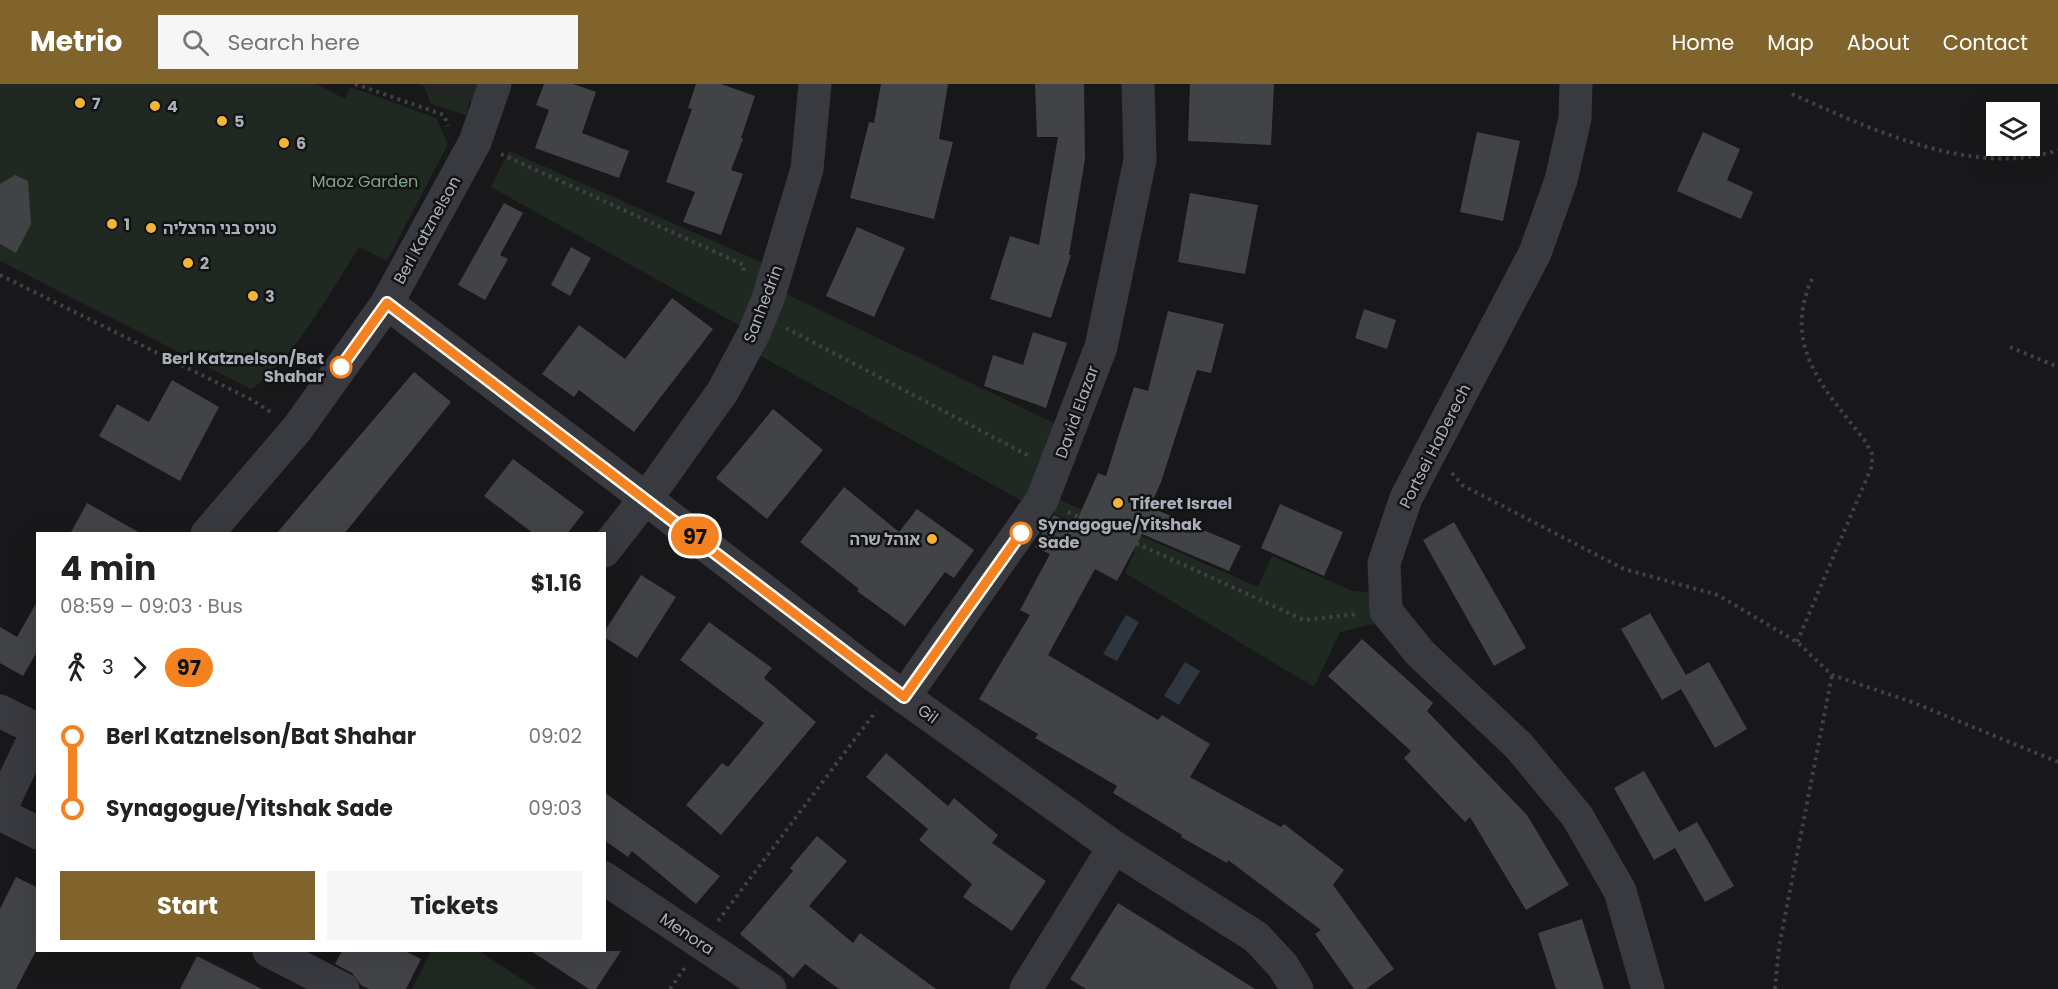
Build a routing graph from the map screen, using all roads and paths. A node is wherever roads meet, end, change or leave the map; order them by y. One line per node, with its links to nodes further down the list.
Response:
1 (355, 84): 7 (path)
2 (495, 84): 7 (street, Berl Katznelson)
3 (816, 84): 16 (street, Sanhedrin)
4 (1138, 84): 17 (street, David Elazar)
5 (1576, 84): 15 (street, Portsei HaDerech)
6 (1792, 94): 8 (path)
7 (475, 142): 11 (street, Berl Katznelson)
8 (2058, 150)
9 (0, 275): 14 (path)
10 (1812, 279): 21 (path)
11 (387, 303): 16 (street, Gil); 18 (street, Berl Katznelson)
12 (2010, 347): 13 (path)
13 (2058, 367)
14 (252, 400)
15 (1432, 449): 20 (street, Portsei HaDerech); 21 (path)
16 (645, 498): 19 (street); 23 (street, Gil)
17 (1042, 501): 20 (path); 23 (street, David Elazar)
18 (209, 532)
19 (606, 548)
20 (1386, 611): 40 (street)
21 (1797, 642): 22 (path)
22 (1832, 675): 27 (path); 41 (path)
23 (898, 693): 30 (street, Gil); 32 (path)
24 (0, 711): 25 (street)
25 (36, 729)
26 (36, 734): 28 (street)
27 (2058, 762)
28 (0, 812): 29 (street)
29 (36, 832)
30 (1114, 847): 38 (street); 39 (street, Gil)
31 (606, 879): 32 (street, Menora)
32 (702, 944): 36 (path); 37 (street, Menora)
33 (270, 952): 34 (street)
34 (304, 980): 35 (street)
35 (343, 989)
36 (670, 989)
37 (770, 989)
38 (1026, 989)
39 (1298, 989)
40 (1648, 989)
41 (1775, 989)

